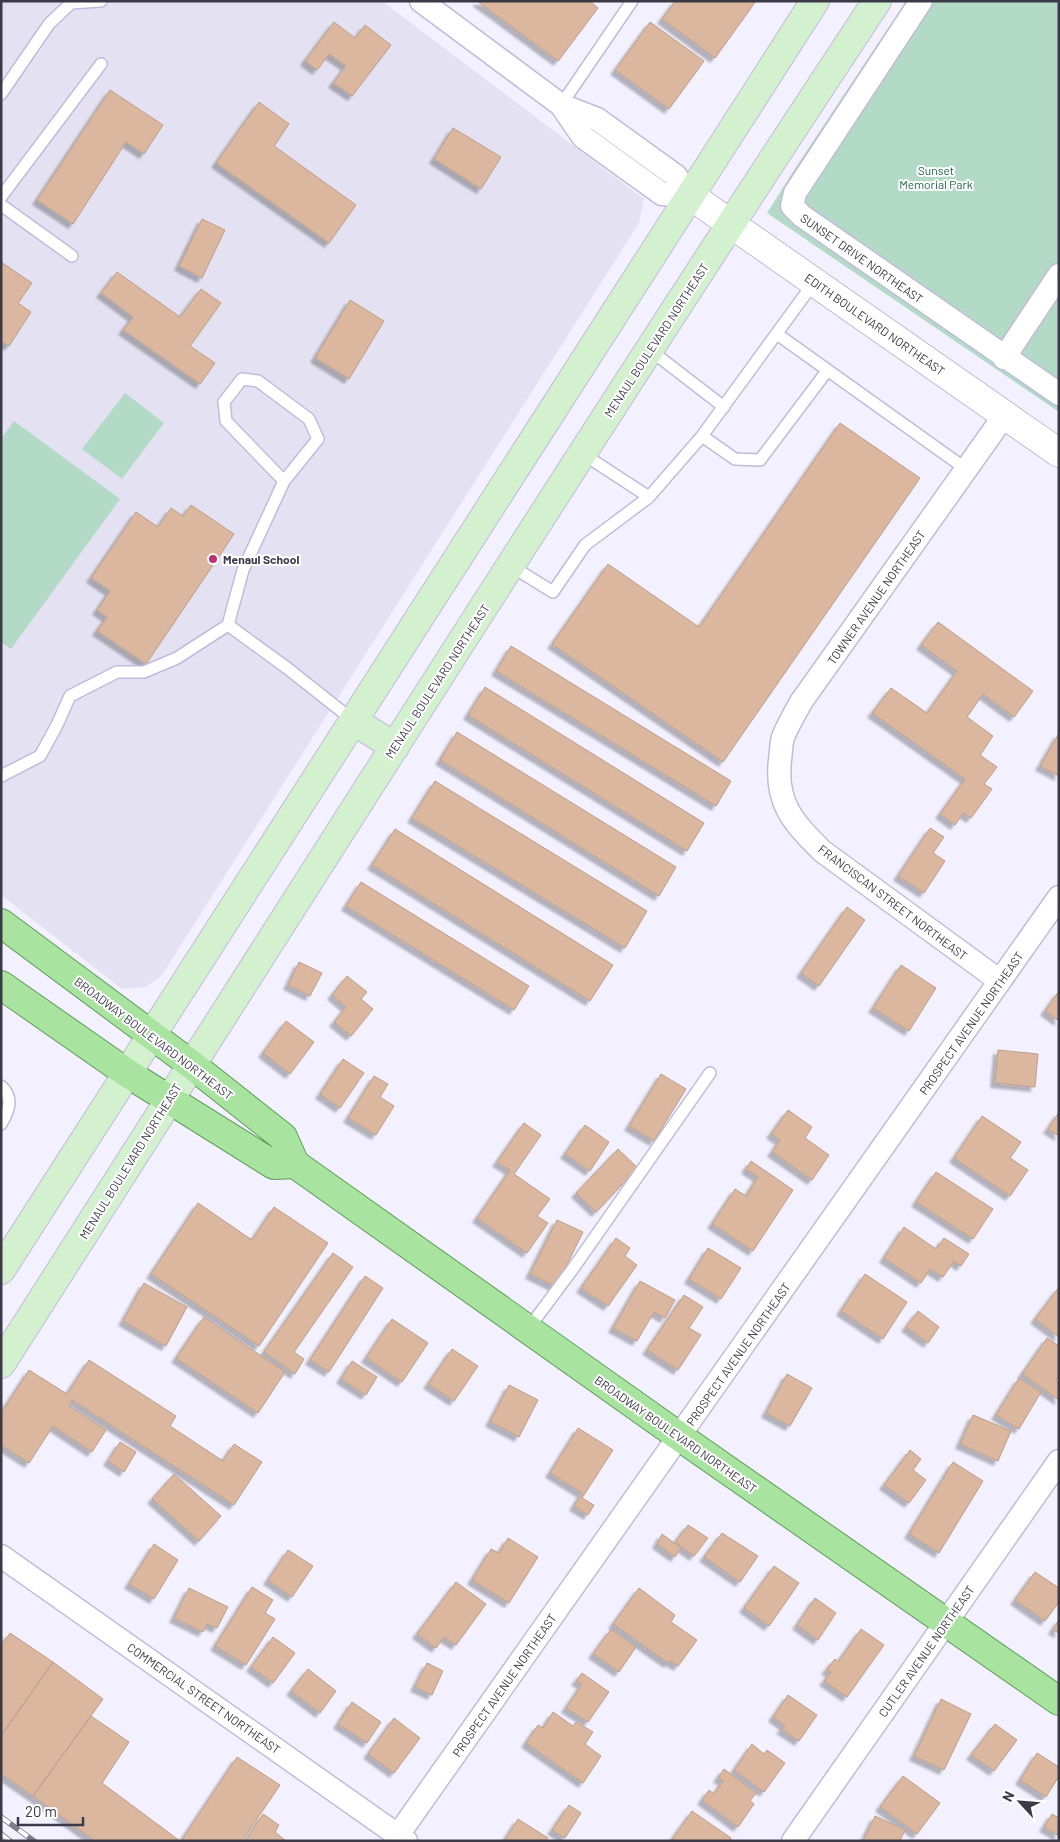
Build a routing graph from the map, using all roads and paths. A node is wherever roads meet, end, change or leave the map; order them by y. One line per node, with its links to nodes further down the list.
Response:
1 (101, 1): 8 (lane)
2 (421, 1): 9 (street, EDITH BOULEVARD NORTHEAST)
3 (815, 1): 13 (main road)
4 (877, 1): 15 (main road, MENAUL BOULEVARD NORTHEAST)
5 (921, 1): 21 (street, SUNSET DRIVE NORTHEAST)
6 (631, 2): 9 (lane)
7 (102, 64): 12 (lane)
8 (1, 94)
9 (561, 105): 10 (street, EDITH BOULEVARD NORTHEAST); 11 (street, EDITH BOULEVARD NORTHEAST)
10 (614, 131): 11 (lane); 13 (street, EDITH BOULEVARD NORTHEAST)
11 (601, 150): 13 (street, EDITH BOULEVARD NORTHEAST)
12 (1, 196)
13 (691, 196): 15 (street, EDITH BOULEVARD NORTHEAST); 34 (main road)
14 (1, 205): 16 (lane)
15 (731, 223): 18 (street, EDITH BOULEVARD NORTHEAST); 20 (main road, MENAUL BOULEVARD NORTHEAST)
16 (72, 256)
17 (1059, 275): 21 (street)
18 (815, 281): 19 (lane); 25 (street, EDITH BOULEVARD NORTHEAST)
19 (777, 334): 22 (lane); 24 (lane)
20 (650, 350): 24 (lane); 28 (main road, MENAUL BOULEVARD NORTHEAST)
21 (1004, 358): 23 (street, SUNSET DRIVE NORTHEAST)
22 (828, 371): 26 (lane); 29 (lane)
23 (1059, 394)
24 (724, 407): 26 (lane)
25 (1004, 416): 27 (street, EDITH BOULEVARD NORTHEAST); 29 (street, TOWNER AVENUE NORTHEAST)
26 (702, 436): 31 (lane)
27 (1059, 453)
28 (583, 454): 31 (lane); 32 (main road, MENAUL BOULEVARD NORTHEAST)
29 (966, 469): 37 (street, TOWNER AVENUE NORTHEAST)
30 (284, 481): 30 (lane); 33 (lane)
31 (649, 497): 32 (lane)
32 (511, 566): 35 (main road, MENAUL BOULEVARD NORTHEAST)
33 (228, 625): 34 (lane); 36 (lane)
34 (354, 721): 35 (main road); 42 (main road)
35 (395, 747): 43 (main road, MENAUL BOULEVARD NORTHEAST)
36 (1, 776)
37 (779, 790): 40 (street, FRANCISCAN STREET NORTHEAST)
38 (1059, 897): 40 (street, PROSPECT AVENUE NORTHEAST)
39 (1, 923): 42 (main road, BROADWAY BOULEVARD NORTHEAST)
40 (1000, 981): 53 (street, PROSPECT AVENUE NORTHEAST)
41 (1, 985): 44 (main road)
42 (152, 1035): 43 (main road, BROADWAY BOULEVARD NORTHEAST); 44 (main road)
43 (192, 1065): 47 (main road, MENAUL BOULEVARD NORTHEAST); 49 (main road, BROADWAY BOULEVARD NORTHEAST)
44 (127, 1073): 47 (main road); 50 (main road)
45 (710, 1073): 51 (lane)
46 (1, 1086): 48 (lane)
47 (170, 1100): 49 (main road); 52 (main road, MENAUL BOULEVARD NORTHEAST)
48 (1, 1124)
49 (295, 1164): 51 (main road, BROADWAY BOULEVARD NORTHEAST)
50 (1, 1270)
51 (528, 1329): 53 (main road, BROADWAY BOULEVARD NORTHEAST)
52 (1, 1364)
53 (680, 1437): 56 (main road, BROADWAY BOULEVARD NORTHEAST); 58 (street, PROSPECT AVENUE NORTHEAST)
54 (1059, 1461): 56 (street, CUTLER AVENUE NORTHEAST)
55 (1, 1556): 58 (street, COMMERCIAL STREET NORTHEAST)
56 (946, 1623): 57 (main road, BROADWAY BOULEVARD NORTHEAST); 59 (street, CUTLER AVENUE NORTHEAST)
57 (1059, 1701)
58 (402, 1838)
59 (792, 1841)

